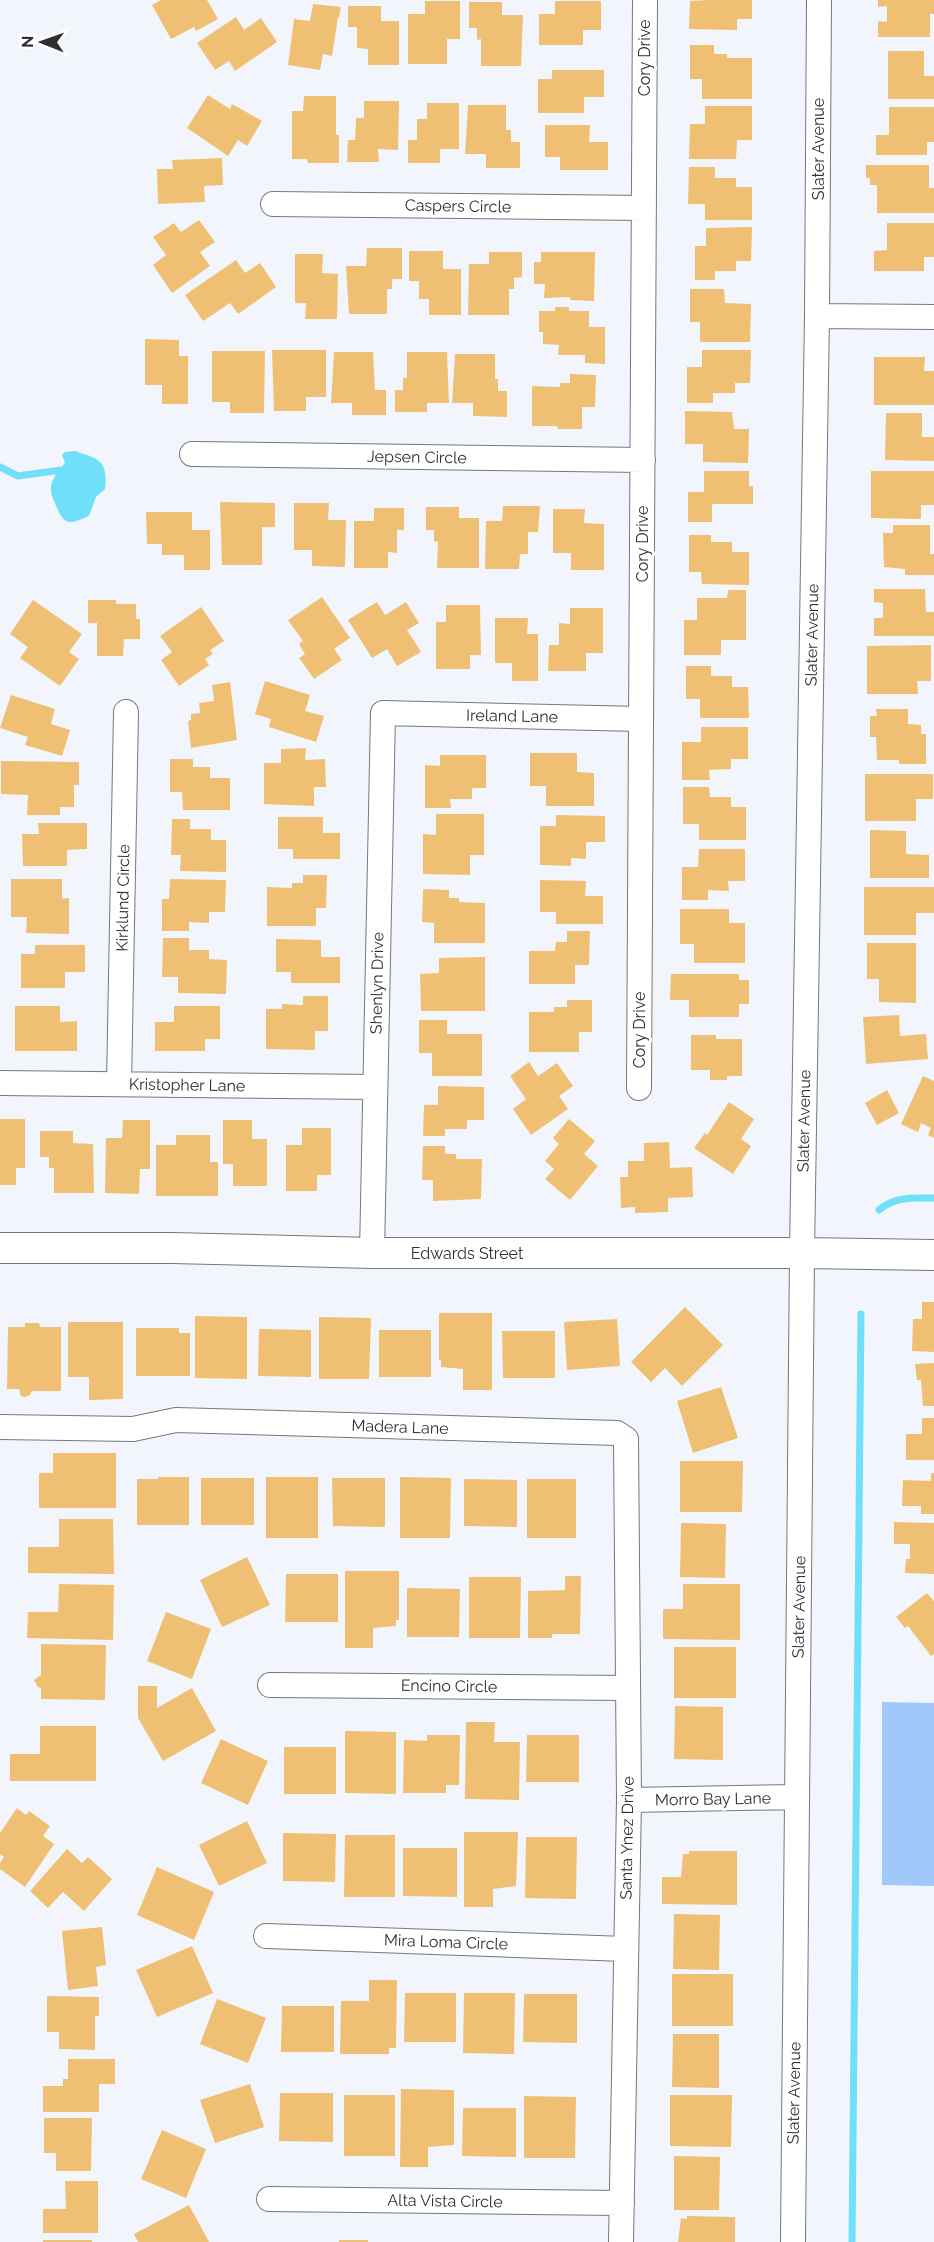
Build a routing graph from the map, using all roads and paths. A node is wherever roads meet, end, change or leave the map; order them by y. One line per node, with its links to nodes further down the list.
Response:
1 (645, 0): 4 (street, Cory Drive)
2 (819, 0): 5 (street, Slater Avenue)
3 (273, 204): 4 (street, Caspers Circle)
4 (644, 208): 8 (street, Cory Drive)
5 (817, 316): 6 (street); 18 (street, Slater Avenue)
6 (934, 316)
7 (192, 454): 8 (street, Jepsen Circle)
8 (642, 460): 11 (street, Cory Drive)
9 (126, 712): 13 (street, Kirklund Circle)
10 (382, 713): 11 (street, Ireland Lane); 14 (street, Shenlyn Drive)
11 (641, 719): 15 (street, Cory Drive)
12 (0, 1083): 13 (street, Kristopher Lane)
13 (119, 1084): 14 (street, Kristopher Lane)
14 (375, 1087): 17 (street, Shenlyn Drive)
15 (639, 1088)
16 (0, 1248): 17 (main road, Edwards Street)
17 (372, 1253): 18 (main road, Edwards Street)
18 (802, 1253): 19 (main road, Edwards Street); 24 (street, Slater Avenue)
19 (934, 1255)
20 (0, 1427): 21 (street, Madera Lane)
21 (623, 1435): 23 (street, Santa Ynez Drive)
22 (270, 1685): 23 (street, Encino Circle)
23 (627, 1688): 25 (street, Santa Ynez Drive)
24 (797, 1797): 25 (street, Morro Bay Lane); 31 (street, Slater Avenue)
25 (629, 1800): 27 (street, Santa Ynez Drive)
26 (266, 1936): 27 (street, Mira Loma Circle)
27 (625, 1949): 29 (street, Santa Ynez Drive)
28 (269, 2199): 29 (street, Alta Vista Circle)
29 (622, 2203): 30 (street, Santa Ynez Drive)
30 (621, 2242)
31 (793, 2242)

